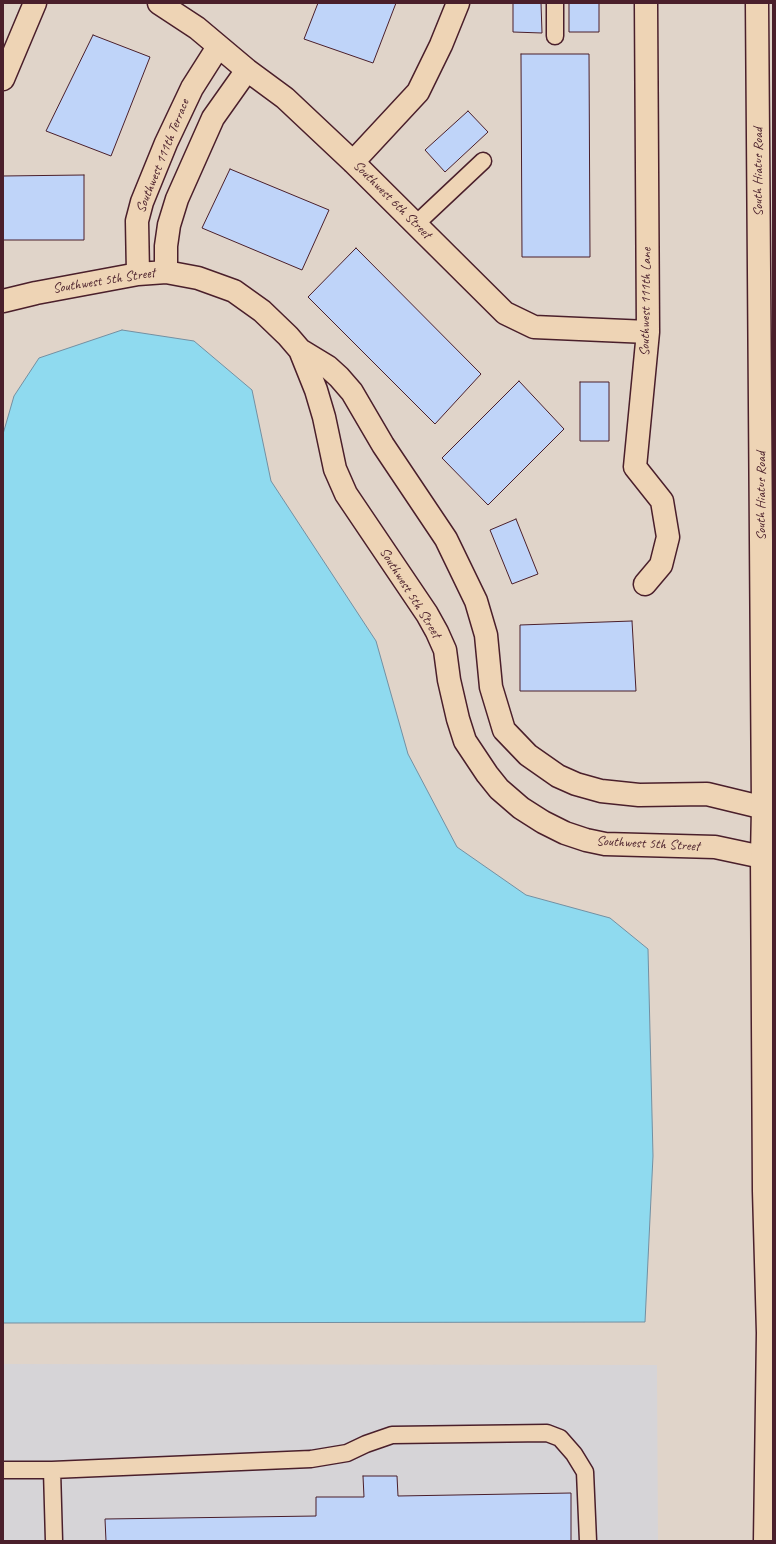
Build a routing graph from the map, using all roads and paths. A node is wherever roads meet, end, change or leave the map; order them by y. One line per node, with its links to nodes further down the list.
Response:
1 (35, 3): 10 (street)
2 (159, 3): 8 (street, Southwest 6th Street)
3 (458, 3): 12 (street)
4 (555, 3): 7 (lane)
5 (646, 3): 17 (street, Southwest 111th Lane)
6 (757, 3): 20 (street, South Hiatus Road)
7 (555, 36)
8 (218, 47): 9 (street, Southwest 6th Street); 15 (street, Southwest 111th Terrace)
9 (247, 70): 12 (street, Southwest 6th Street); 14 (street, Southwest 111th Terrace)
10 (3, 79)
11 (483, 161): 13 (lane)
12 (353, 162): 13 (street, Southwest 6th Street)
13 (416, 224): 17 (street, Southwest 6th Street)
14 (166, 272): 15 (street, Southwest 5th Street); 18 (street, Southwest 5th Street)
15 (138, 274): 16 (street, Southwest 5th Street)
16 (3, 300)
17 (648, 332): 19 (street, Southwest 111th Lane)
18 (300, 350): 20 (street, Southwest 5th Street); 21 (street, Southwest 5th Street)
19 (645, 584)
20 (768, 809): 21 (street, South Hiatus Road)
21 (767, 857): 22 (street, South Hiatus Road)
22 (771, 1341): 27 (street, South Hiatus Road)
23 (3, 1470): 24 (lane)
24 (52, 1470): 25 (lane); 26 (lane)
25 (54, 1541)
26 (588, 1541)
27 (765, 1541)

